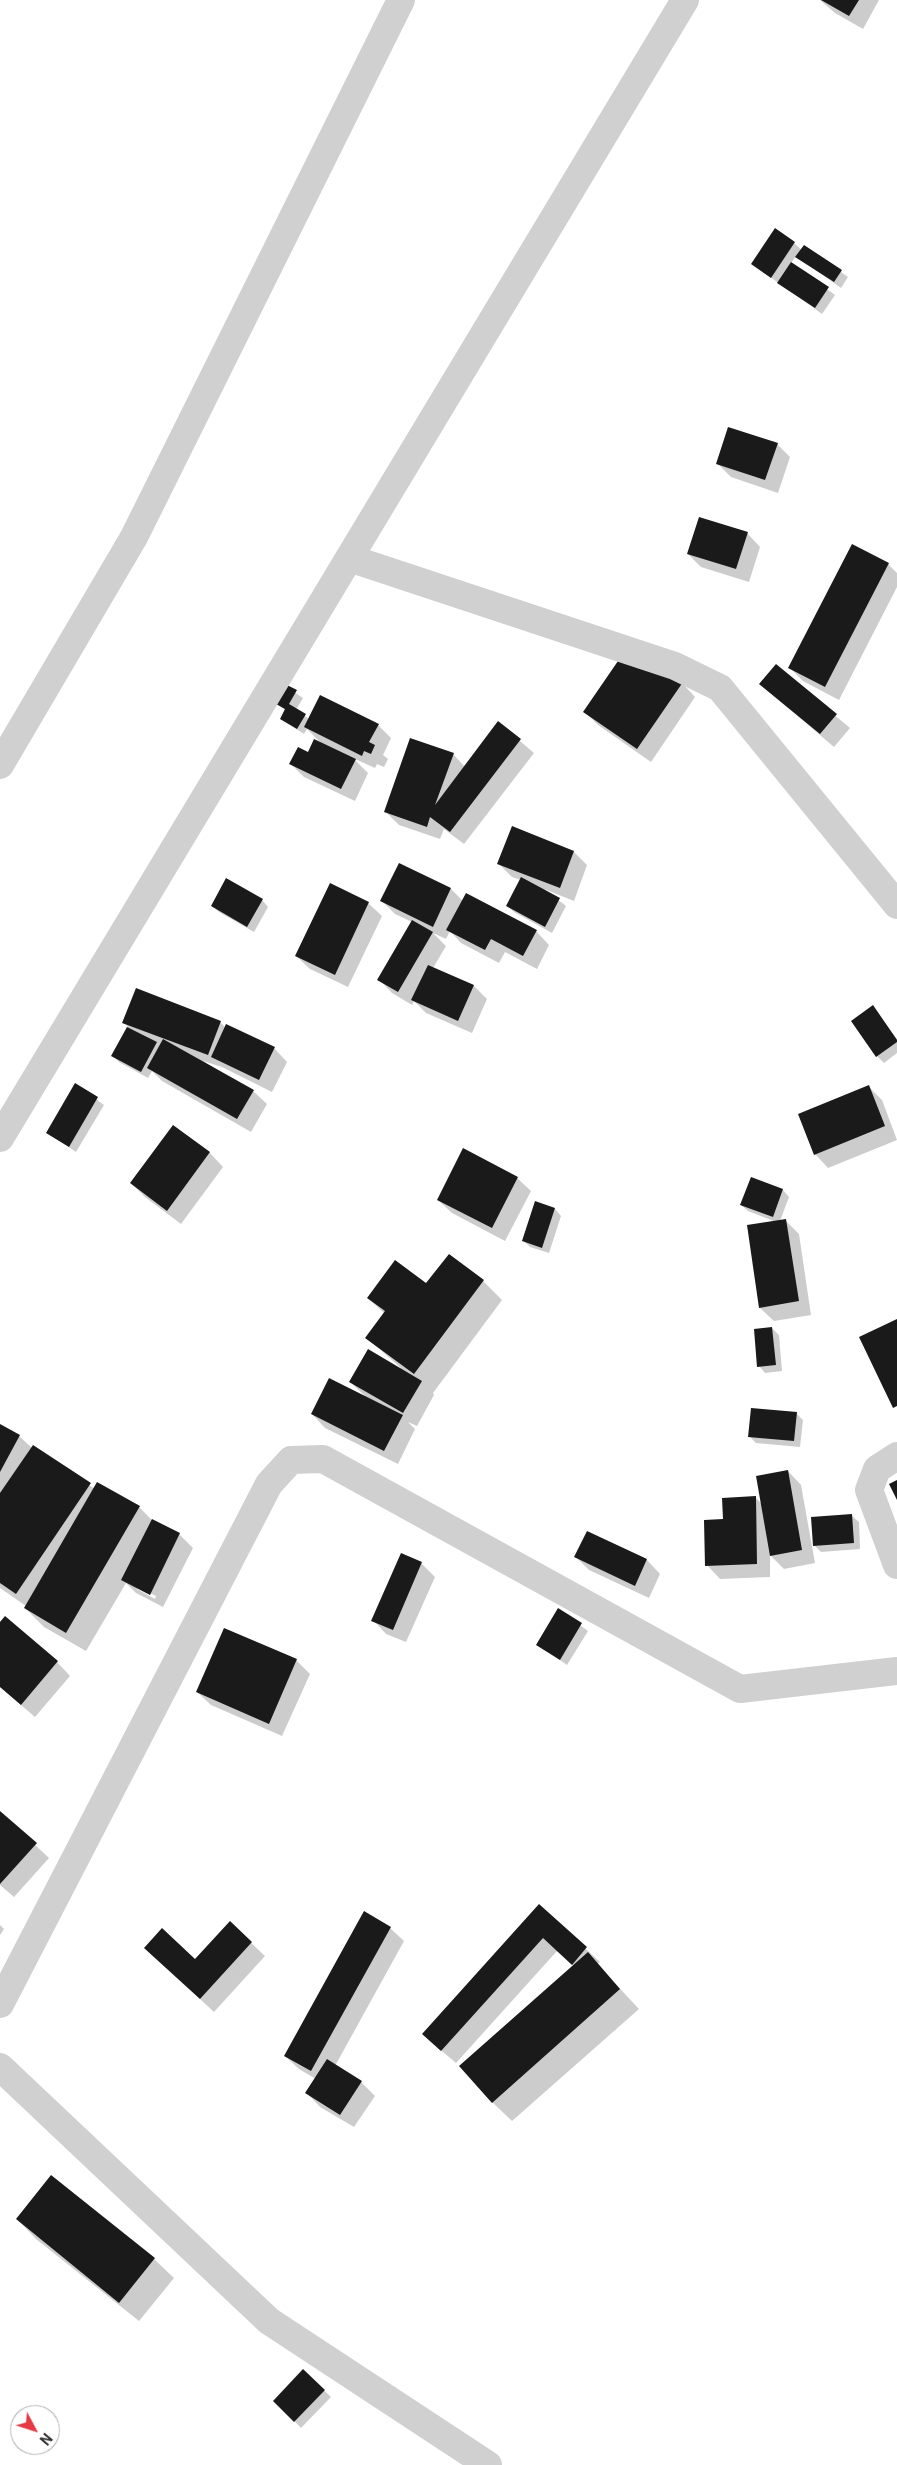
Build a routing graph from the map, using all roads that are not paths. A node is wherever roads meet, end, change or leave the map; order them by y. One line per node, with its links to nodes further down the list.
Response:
1 (401, 0): 4 (street)
2 (685, 0): 3 (street)
3 (349, 558): 5 (street); 6 (street)
4 (0, 765)
5 (897, 905)
6 (0, 1138)
7 (897, 1456): 8 (street)
8 (897, 1565)
9 (897, 1671): 10 (street)
10 (0, 2004)
11 (0, 2067): 12 (street)
12 (488, 2465)

